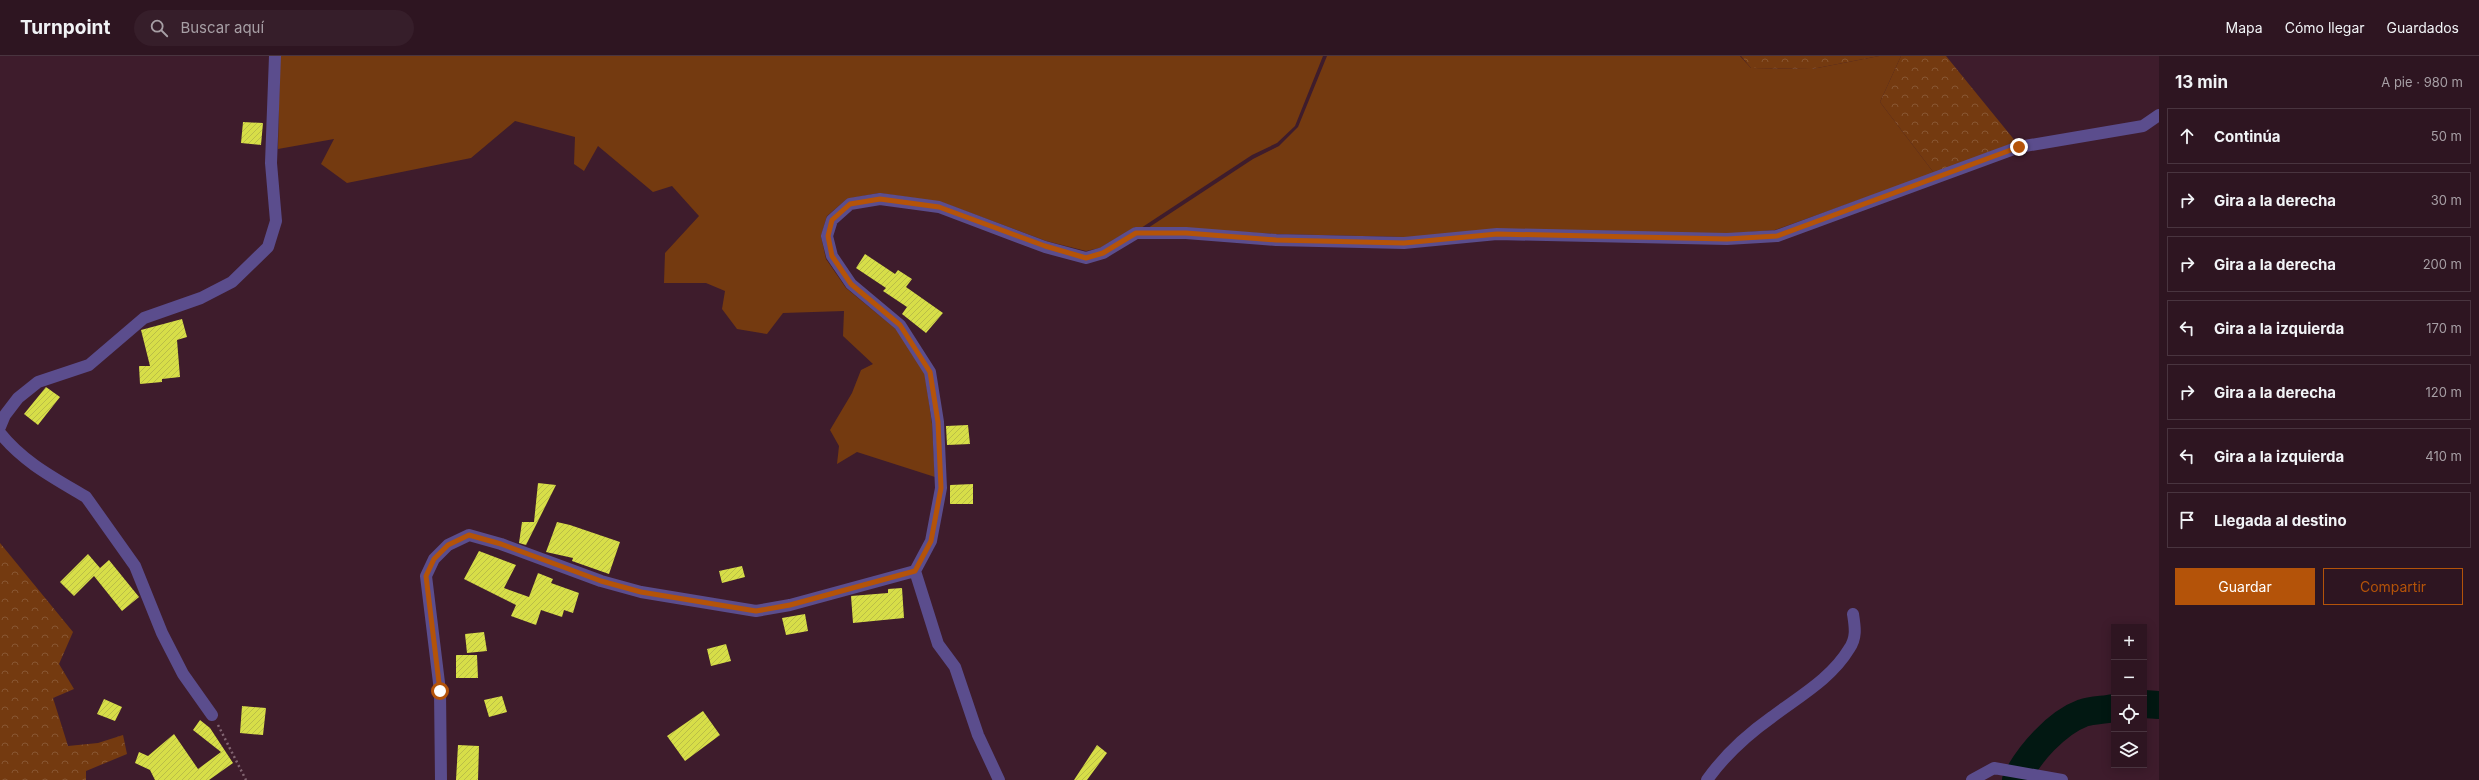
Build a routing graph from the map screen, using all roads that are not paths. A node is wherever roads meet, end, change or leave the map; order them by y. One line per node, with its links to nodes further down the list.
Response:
1 (275, 56): 3 (street)
2 (2159, 115): 5 (street)
3 (0, 428)
4 (0, 433): 7 (street)
5 (915, 571): 8 (street); 9 (street)
6 (1853, 614): 10 (street)
7 (212, 715)
8 (441, 780)
9 (999, 780)
10 (1706, 780)
11 (1972, 780): 12 (street)
12 (2062, 780)

